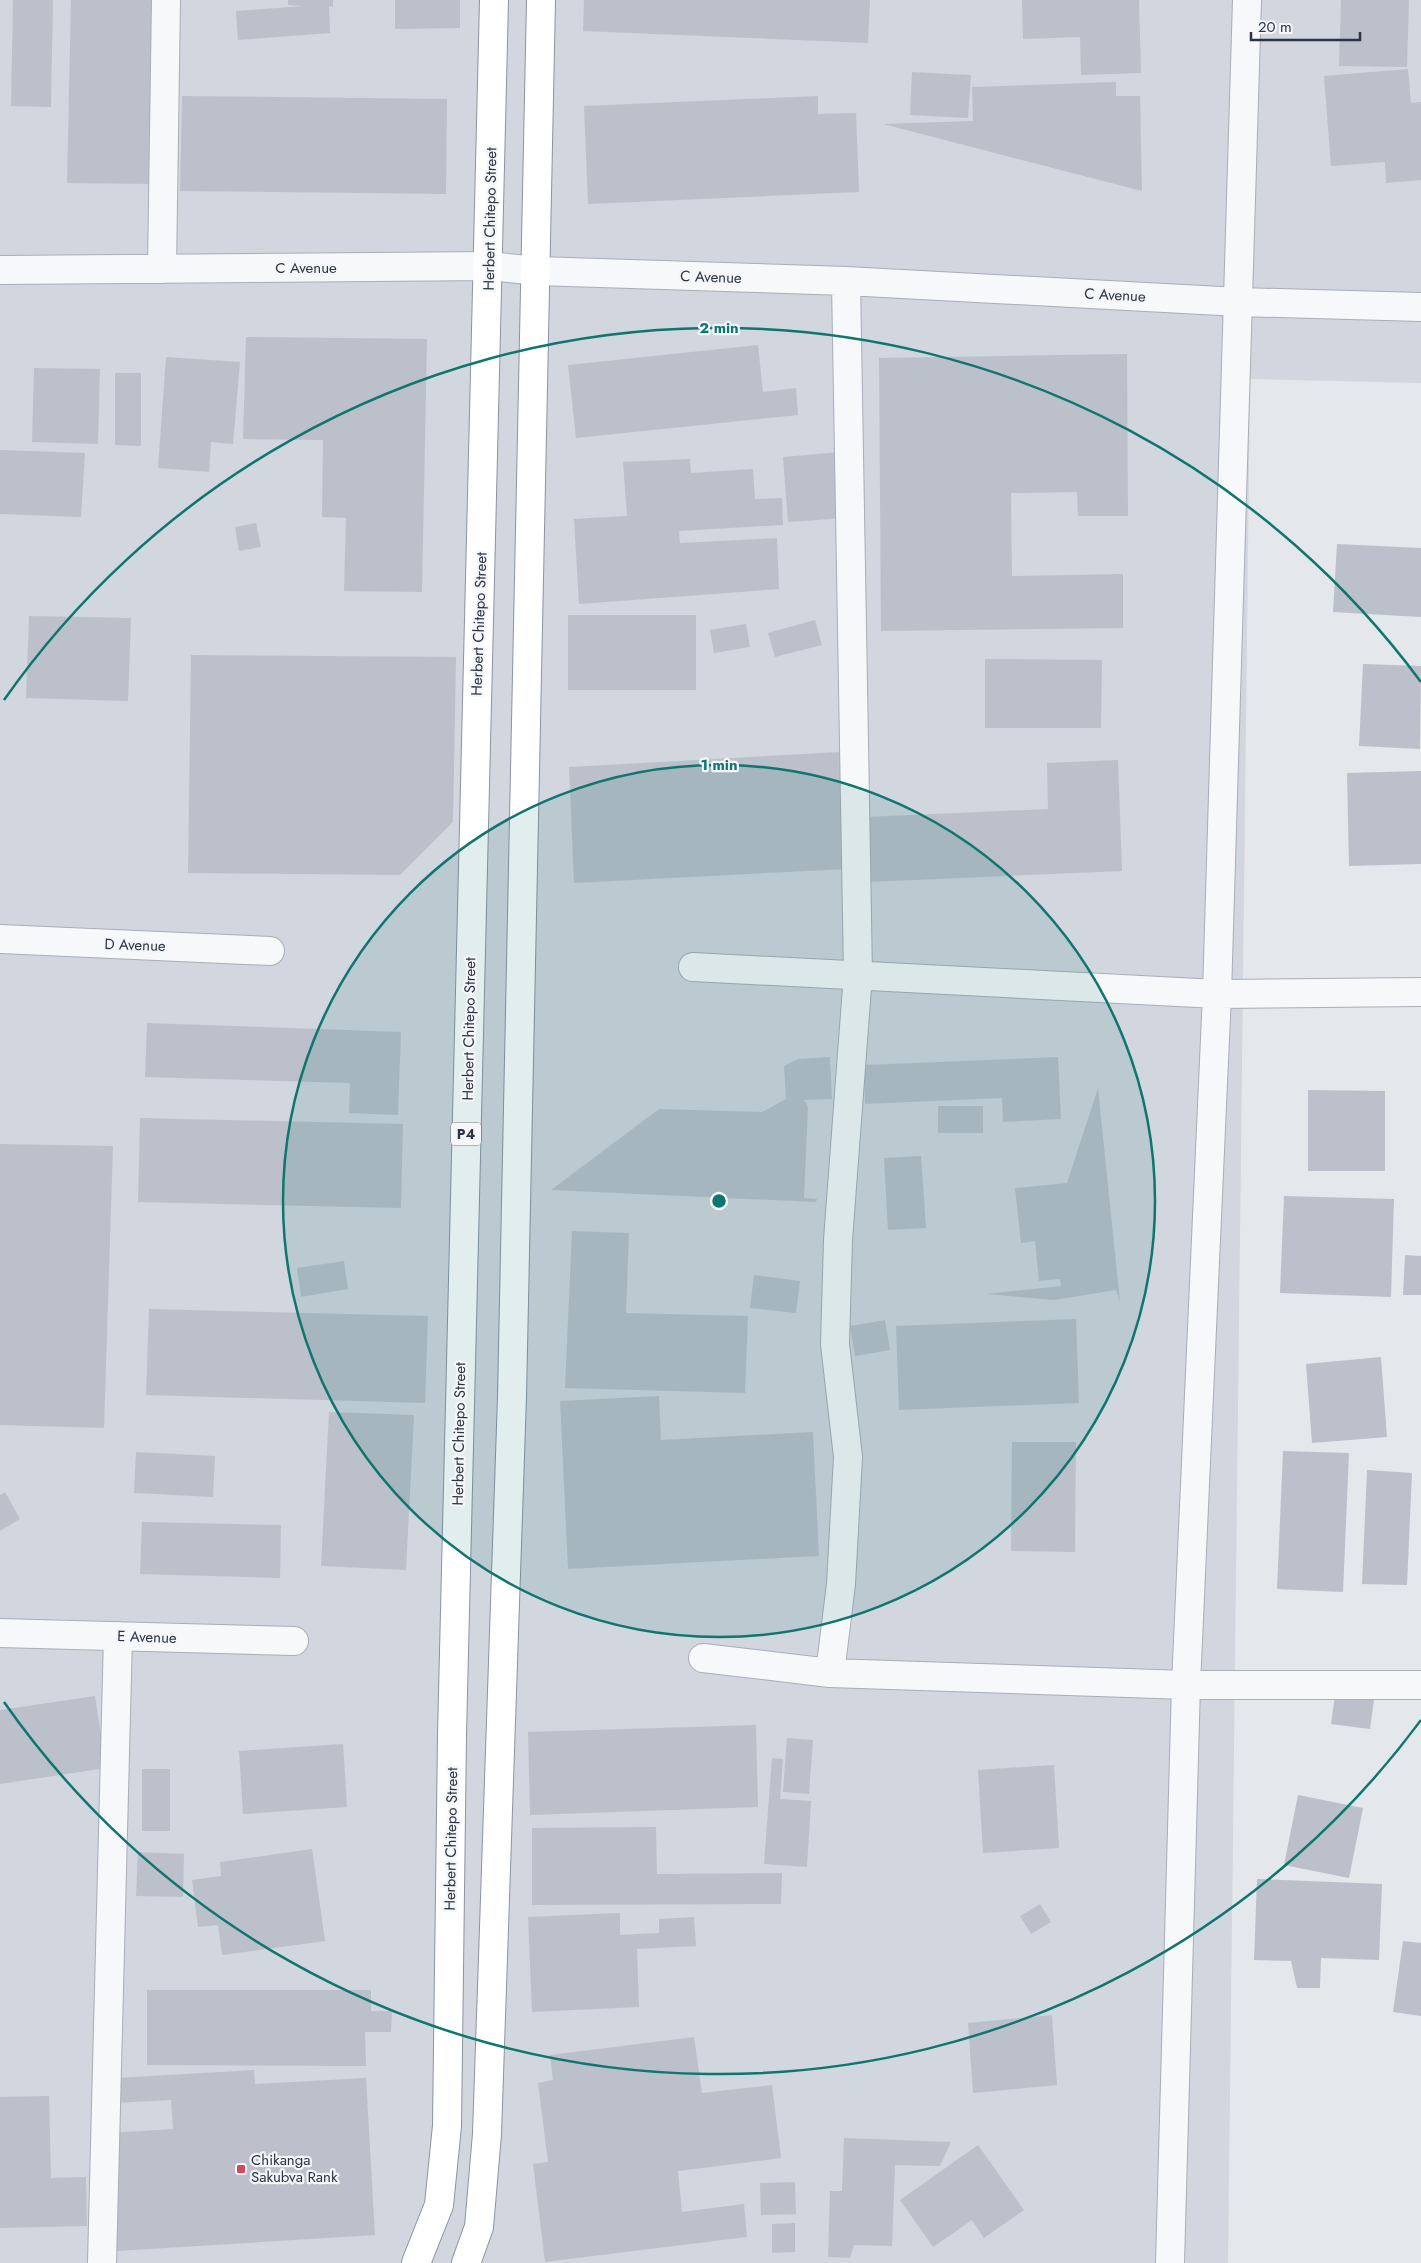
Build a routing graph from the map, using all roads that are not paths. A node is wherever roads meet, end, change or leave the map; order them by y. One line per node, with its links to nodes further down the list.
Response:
1 (166, 0): 6 (street)
2 (494, 0): 5 (highway, Herbert Chitepo Street / P4)
3 (541, 0): 8 (highway)
4 (1247, 0): 10 (street)
5 (489, 266): 6 (street, C Avenue); 8 (street, C Avenue); 26 (highway, Herbert Chitepo Street / P4)
6 (162, 269): 7 (street, C Avenue)
7 (0, 270)
8 (537, 271): 9 (street, C Avenue); 27 (highway)
9 (846, 281): 10 (street, C Avenue); 15 (street)
10 (1239, 302): 11 (street, C Avenue); 17 (street)
11 (1421, 307)
12 (0, 939): 13 (street, D Avenue)
13 (270, 951)
14 (693, 967): 15 (street)
15 (858, 974): 17 (street); 22 (street)
16 (1421, 992): 17 (street)
17 (1217, 994): 23 (street)
18 (0, 1632): 19 (street, E Avenue)
19 (118, 1636): 20 (street, E Avenue); 25 (street)
20 (294, 1641)
21 (703, 1658): 22 (street)
22 (830, 1673): 23 (street)
23 (1186, 1685): 24 (street); 28 (street)
24 (1421, 1685)
25 (102, 2263)
26 (416, 2263)
27 (466, 2263)
28 (1170, 2263)

